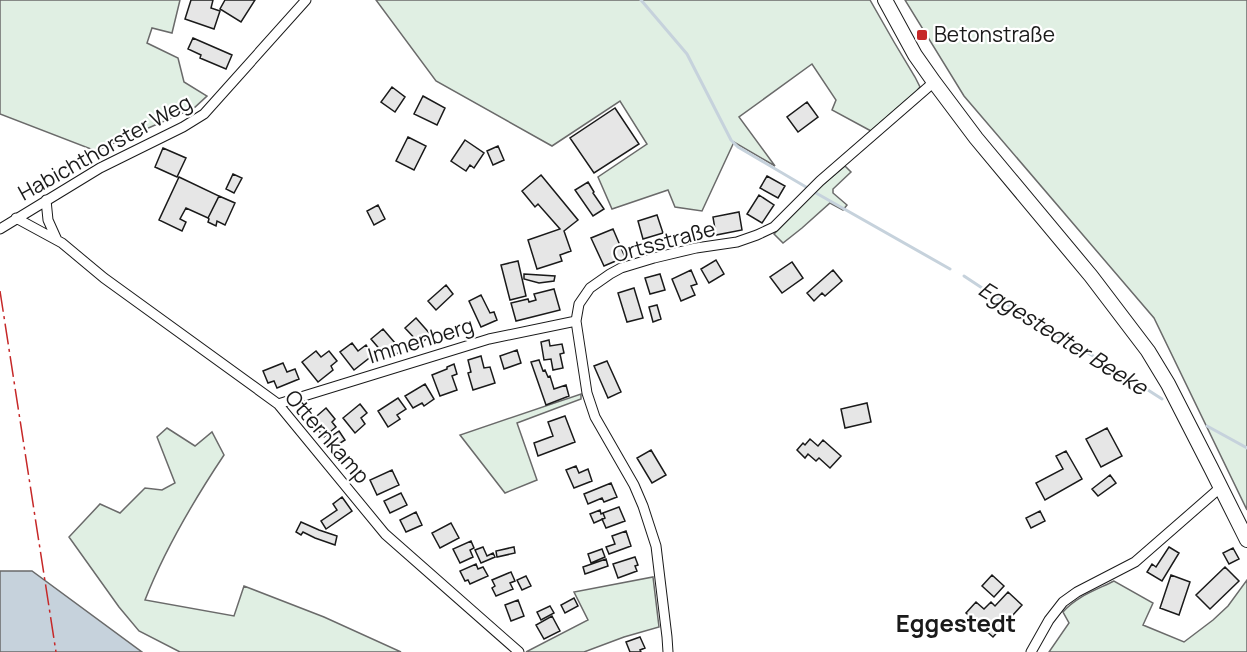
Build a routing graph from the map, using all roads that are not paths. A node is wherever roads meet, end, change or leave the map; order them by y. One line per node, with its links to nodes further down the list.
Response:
1 (306, 0): 4 (street, Habichthorster Weg)
2 (885, 0): 3 (main road)
3 (934, 82): 8 (street, Ortsstraße); 10 (main road)
4 (46, 200): 5 (street, Habichthorster Weg); 7 (street)
5 (16, 218): 6 (street, Habichthorster Weg); 7 (street, Otternkamp)
6 (0, 229)
7 (59, 241): 9 (street, Otternkamp)
8 (576, 321): 9 (street, Immenberg); 13 (street, Ortsstraße)
9 (278, 404): 12 (street, Otternkamp)
10 (1221, 487): 11 (main road); 14 (street)
11 (1247, 540)
12 (519, 652)
13 (668, 652)
14 (1031, 652)

